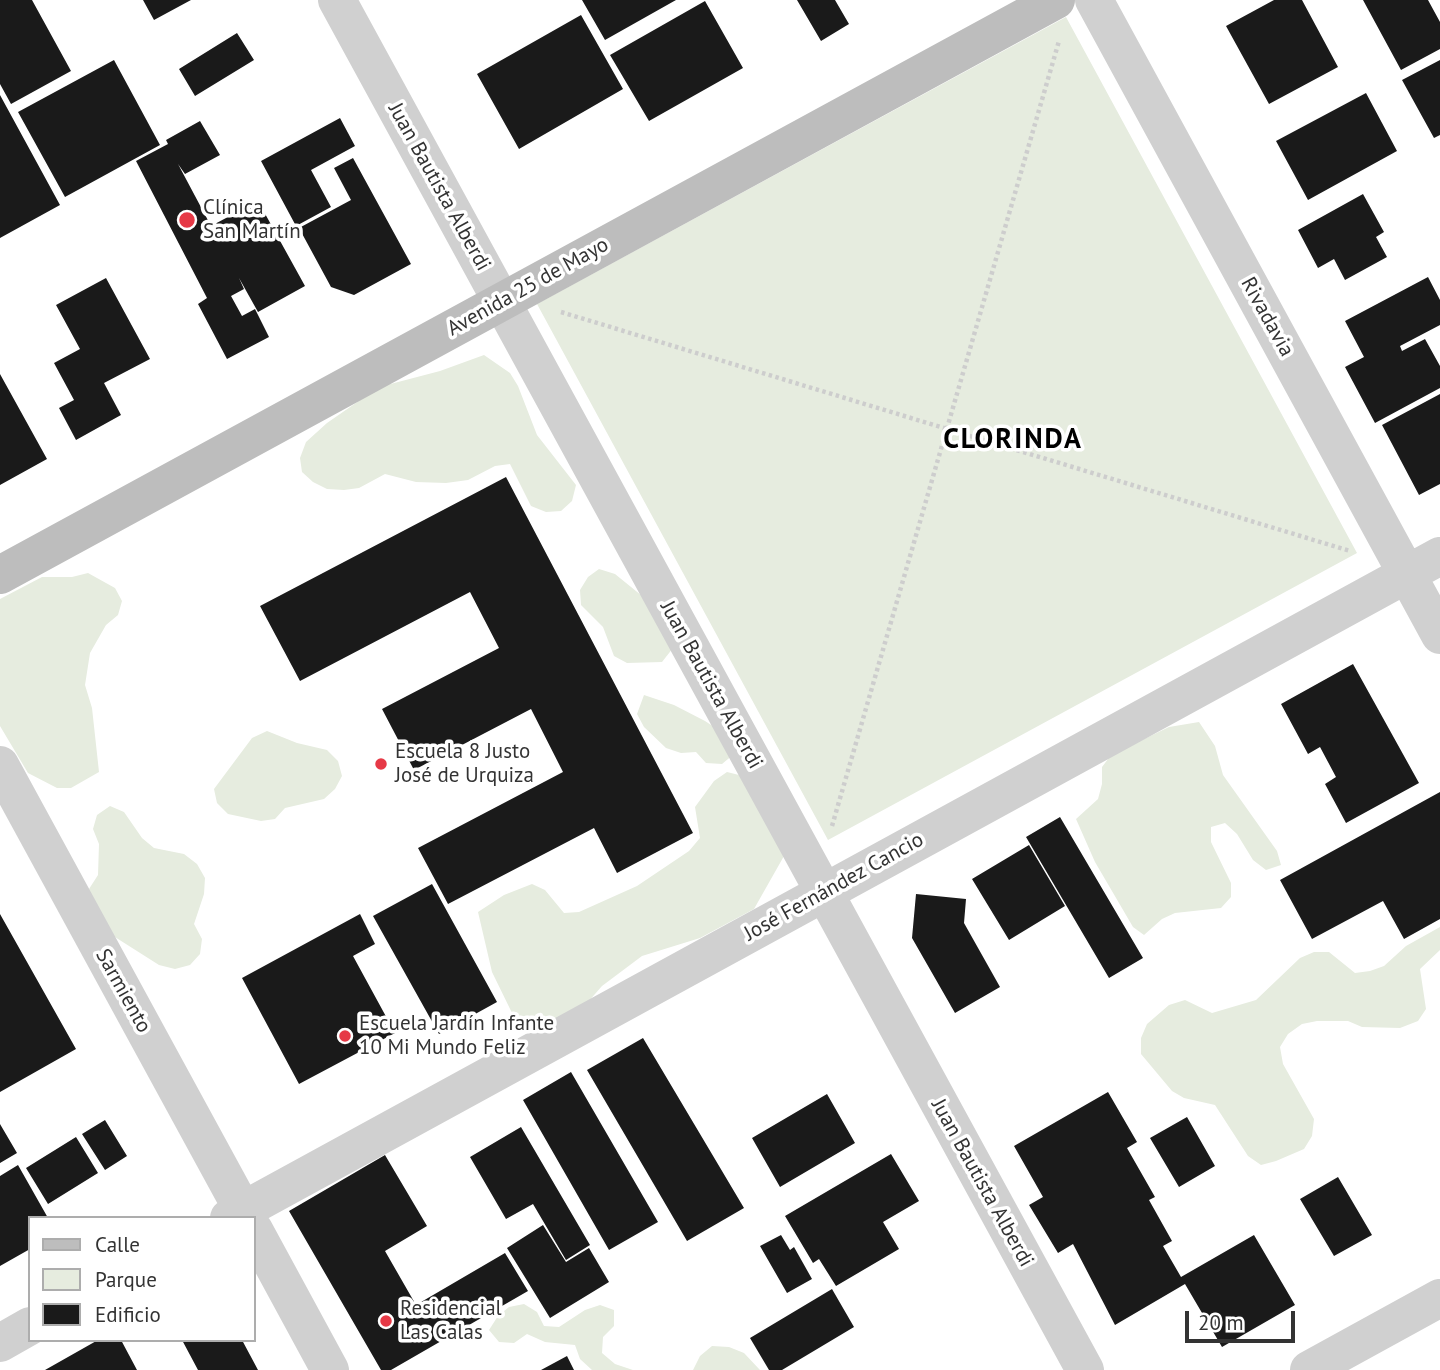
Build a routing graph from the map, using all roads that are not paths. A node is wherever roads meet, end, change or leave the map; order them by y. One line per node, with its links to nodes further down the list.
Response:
1 (337, 0): 4 (street, Juan Bautista Alberdi)
2 (1094, 0): 6 (street, Rivadavia)
3 (1059, 15): 4 (main road, Avenida 25 de Mayo)
4 (501, 302): 7 (main road, Avenida 25 de Mayo); 10 (street, Juan Bautista Alberdi)
5 (1440, 556): 6 (street, José Fernández Cancio)
6 (1407, 574): 8 (street, Rivadavia); 10 (street, José Fernández Cancio)
7 (0, 575)
8 (1440, 635)
9 (0, 765): 11 (street, Sarmiento)
10 (824, 892): 12 (street, José Fernández Cancio); 18 (street, Juan Bautista Alberdi)
11 (241, 1216)
12 (248, 1216)
13 (256, 1242): 17 (street, Sarmiento)
14 (1440, 1298): 19 (street)
15 (28, 1327): 16 (street)
16 (0, 1343)
17 (330, 1370)
18 (1084, 1370)
19 (1309, 1370)

